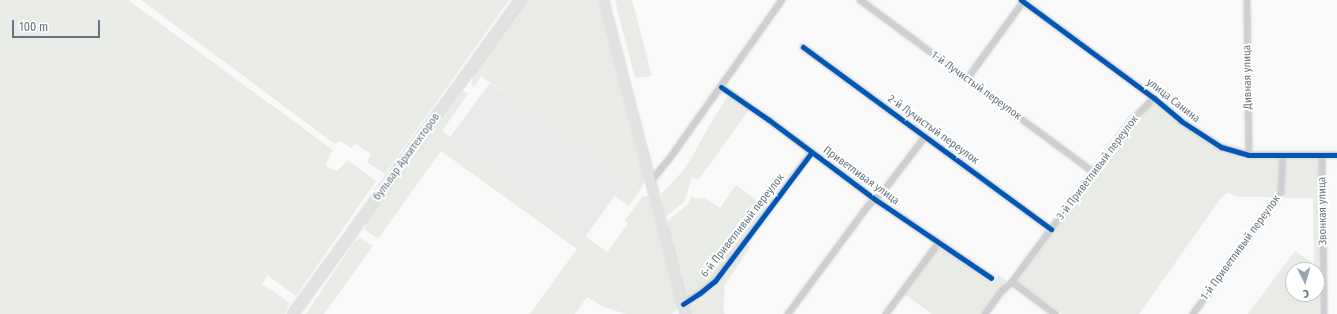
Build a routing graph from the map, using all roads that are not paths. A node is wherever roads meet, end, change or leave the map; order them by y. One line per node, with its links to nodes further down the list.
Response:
1 (520, 0): 25 (main road, бульвар Архитекторов)
2 (603, 0): 18 (main road)
3 (782, 0): 9 (street)
4 (860, 0): 8 (street, 1-й Лучистый переулок)
5 (1247, 0): 13 (street, Дивная улица)
6 (1022, 1): 8 (street); 10 (street, улица Санина)
7 (803, 47): 11 (street, 2-й Лучистый переулок)
8 (967, 79): 17 (street, 1-й Лучистый переулок)
9 (721, 87): 12 (street, Приветливая улица); 18 (street)
10 (1154, 98): 13 (street, улица Санина); 17 (street, 3-й Приветливый переулок)
11 (925, 137): 19 (street); 20 (street, 2-й Лучистый переулок)
12 (812, 152): 19 (street, Приветливая улица); 24 (street, 6-й Приветливый переулок)
13 (1249, 155): 14 (street, улица Санина)
14 (1283, 155): 15 (street, улица Санина); 31 (street, 1-й Приветливый переулок)
15 (1322, 155): 16 (street, улица Санина); 32 (street, Звонкая улица)
16 (1337, 155)
17 (1093, 172): 20 (street, 3-й Приветливый переулок)
18 (650, 182): 24 (main road)
19 (876, 200): 21 (street, Приветливая улица); 27 (street)
20 (1051, 229): 23 (street, 3-й Приветливый переулок)
21 (939, 242): 22 (street, Приветливая улица); 28 (street)
22 (991, 278)
23 (1012, 282): 29 (street, 3-й Приветливый переулок); 30 (street)
24 (683, 304): 26 (main road)
25 (293, 314)
26 (685, 314)
27 (788, 314)
28 (886, 314)
29 (985, 314)
30 (1055, 314)
31 (1193, 314)
32 (1324, 314)

